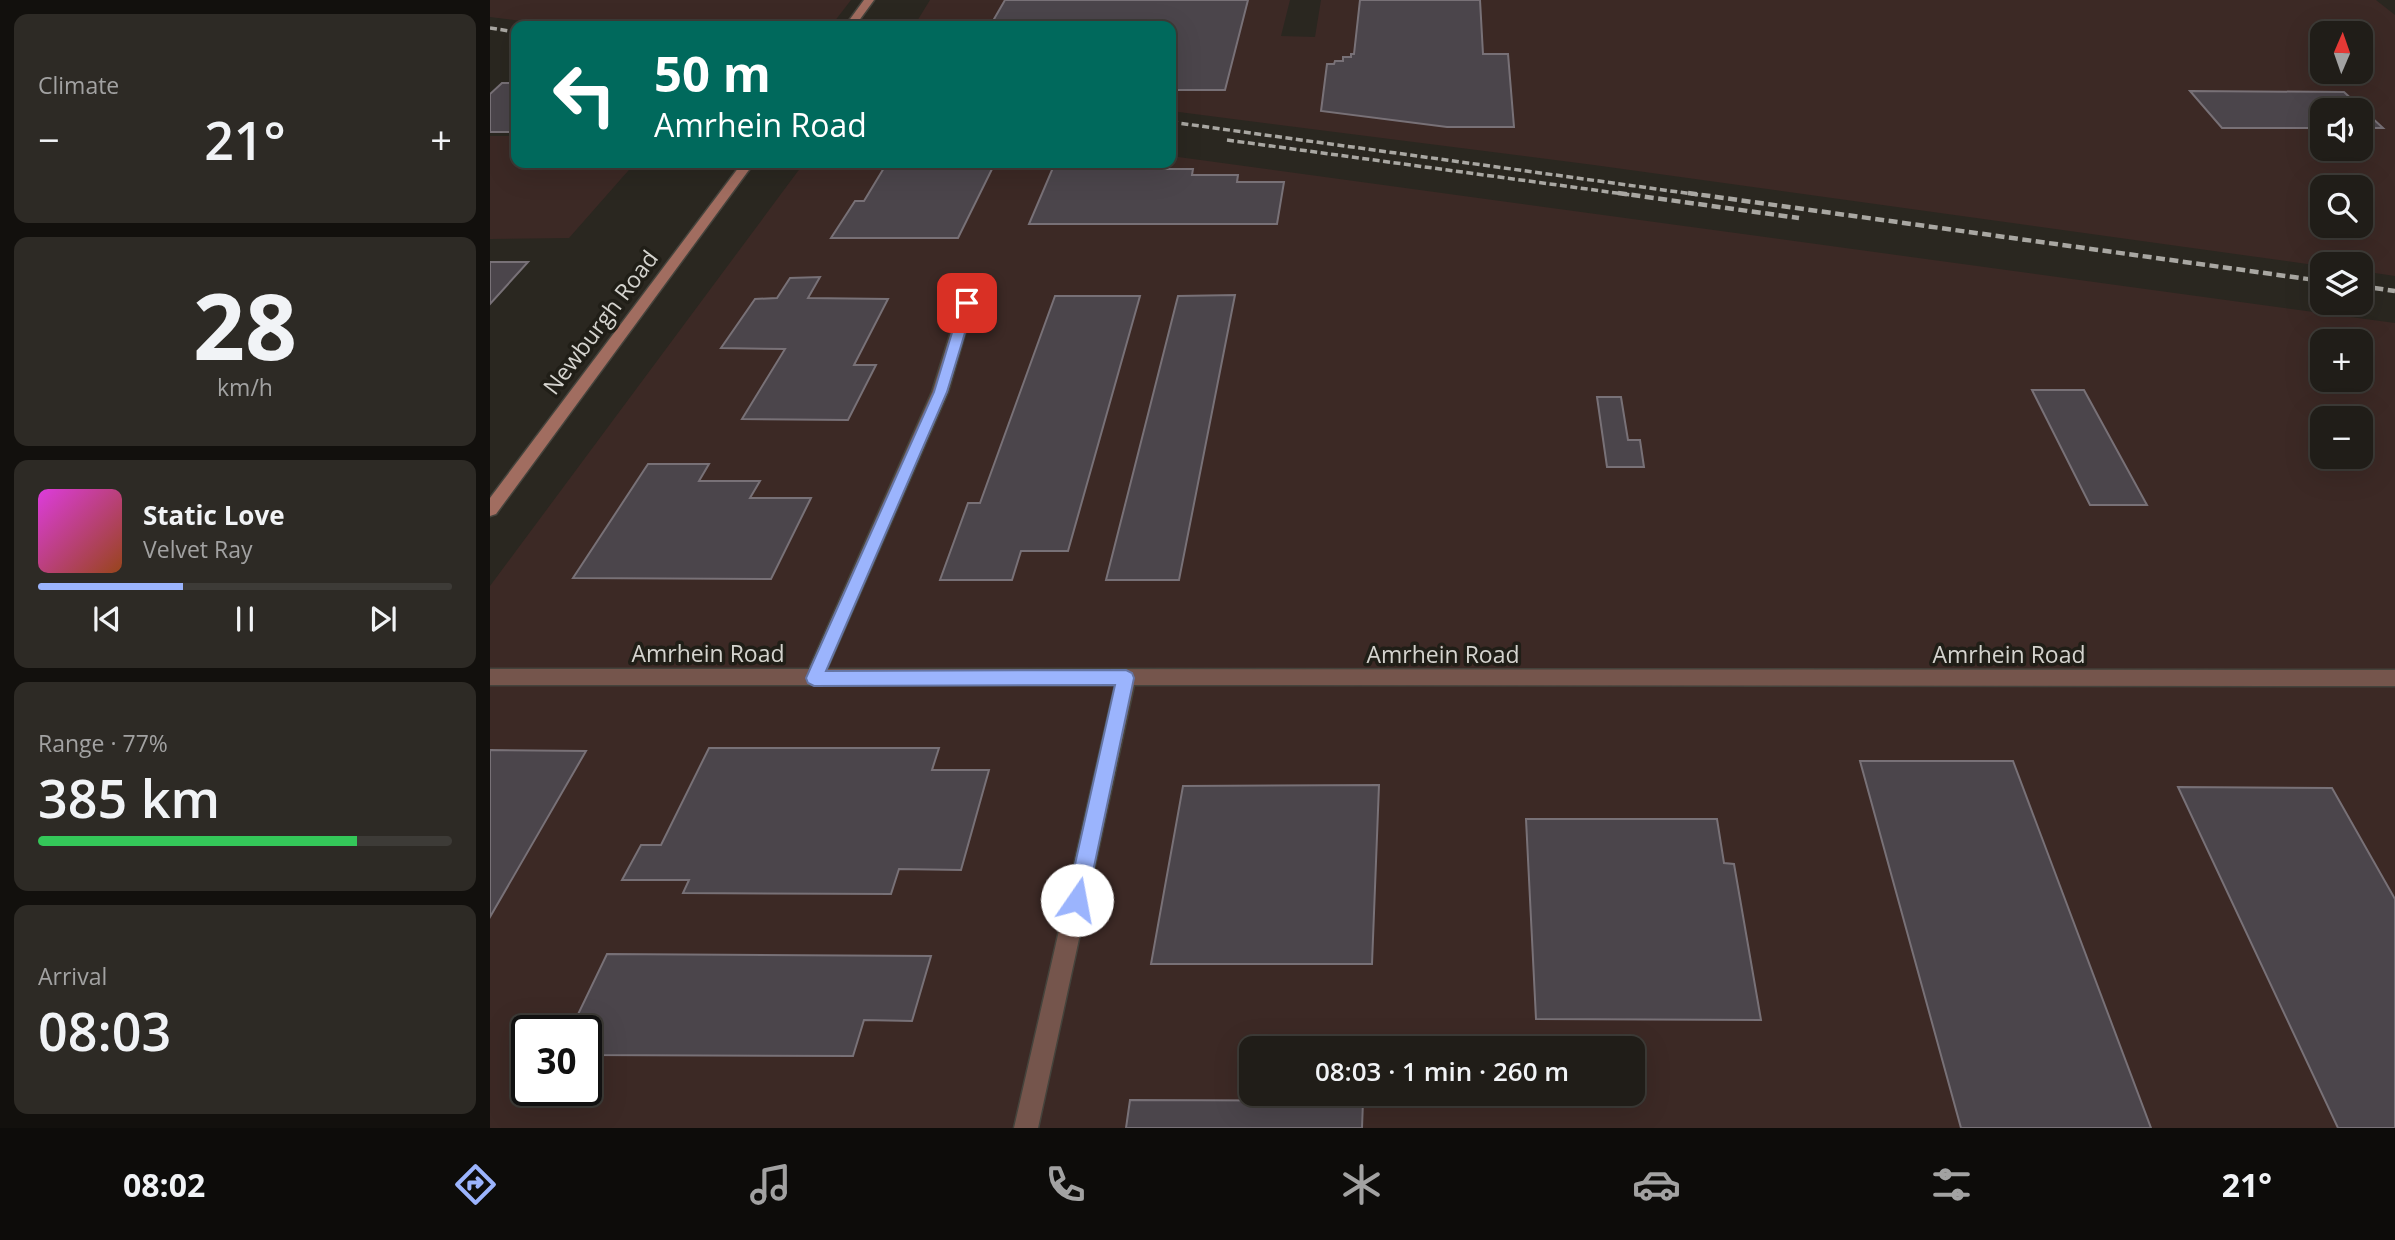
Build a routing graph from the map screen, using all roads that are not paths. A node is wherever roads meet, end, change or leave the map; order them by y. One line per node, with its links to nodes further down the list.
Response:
1 (869, 0): 2 (main road)
2 (854, 21)
3 (744, 168): 5 (main road, Newburgh Road)
4 (967, 303): 7 (street)
5 (490, 510)
6 (490, 677): 7 (street, Amrhein Road)
7 (814, 678): 8 (street, Amrhein Road)
8 (1126, 678): 9 (street, Amrhein Road); 10 (street)
9 (2395, 678)
10 (1026, 1128)

